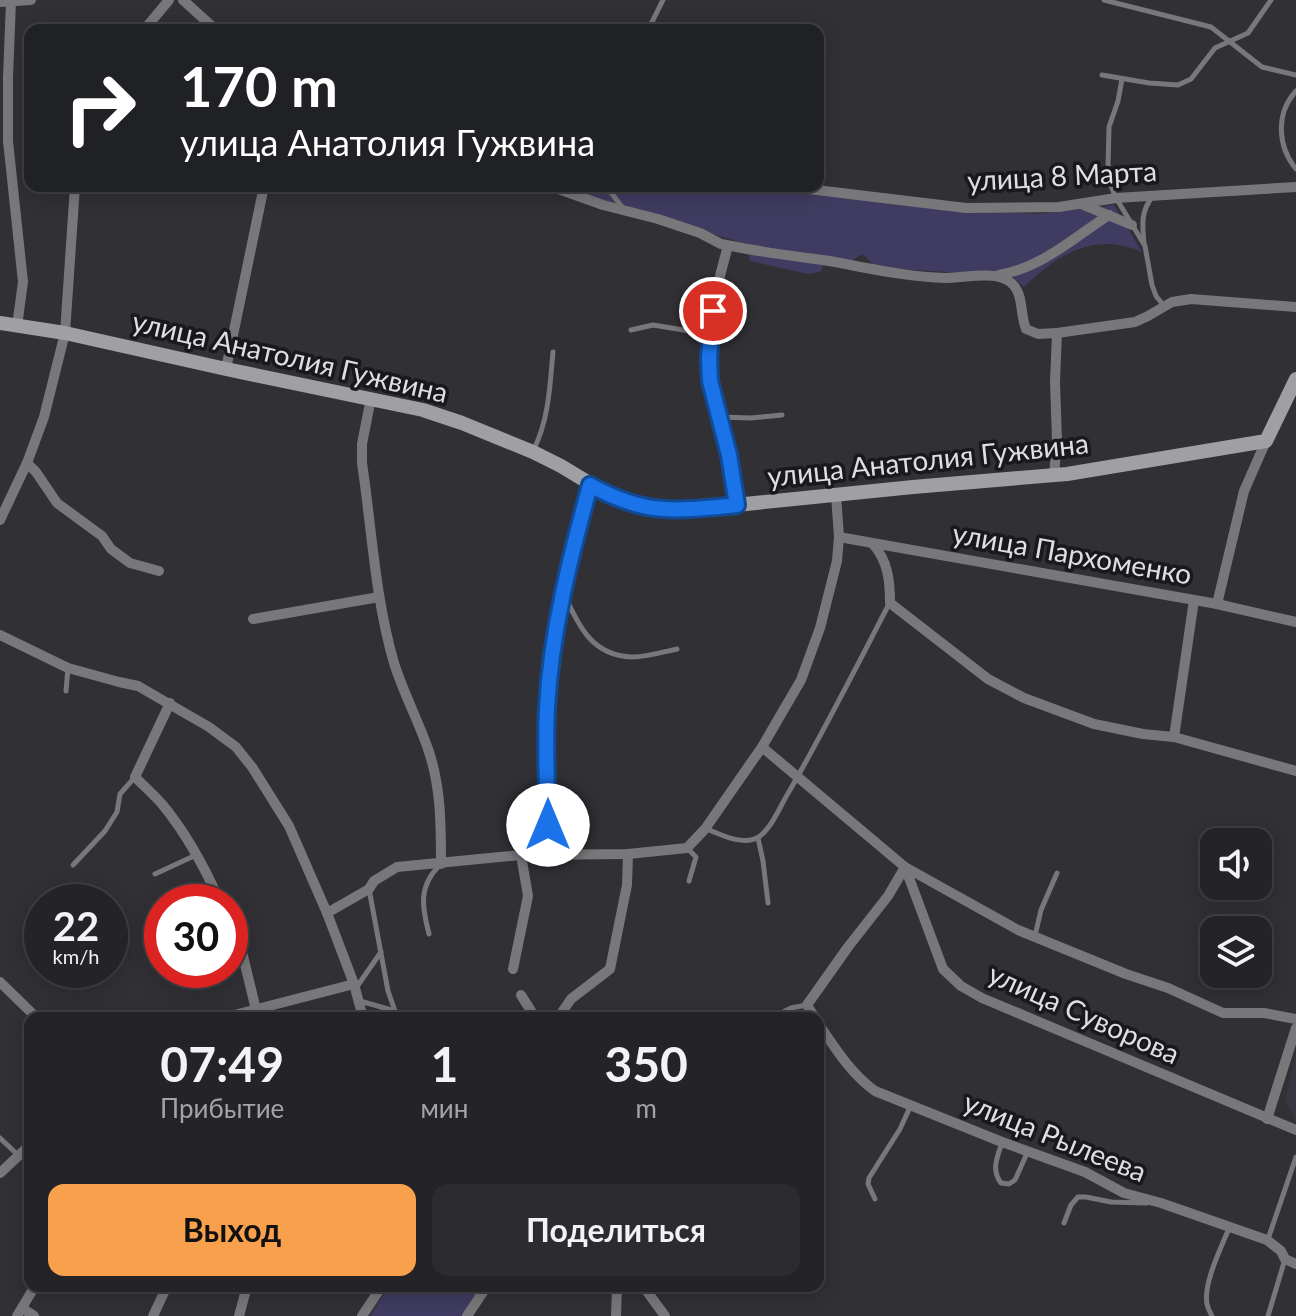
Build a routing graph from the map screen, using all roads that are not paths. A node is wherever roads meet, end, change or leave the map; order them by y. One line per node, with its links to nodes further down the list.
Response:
1 (30, 0): 7 (street)
2 (169, 0): 8 (street)
3 (183, 0): 9 (street)
4 (663, 0): 10 (lane)
5 (1104, 0): 11 (lane)
6 (1271, 0): 11 (lane)
7 (6, 2): 35 (street)
8 (149, 24)
9 (209, 24)
10 (651, 24)
11 (1230, 42): 13 (lane); 14 (lane)
12 (1102, 75): 14 (lane)
13 (1296, 75)
14 (1122, 79): 24 (lane)
15 (1296, 91): 16 (lane)
16 (1296, 169)
17 (1296, 187): 23 (street, улица 8 Марта)
18 (824, 191): 25 (street, улица 8 Марта)
19 (75, 192): 37 (street)
20 (263, 192): 41 (street)
21 (567, 192): 26 (street)
22 (610, 192): 26 (lane)
23 (1154, 195): 24 (street, улица 8 Марта); 30 (lane)
24 (1116, 198): 25 (street, улица 8 Марта); 28 (lane)
25 (1079, 203): 27 (street)
26 (627, 212): 29 (street)
27 (1109, 215): 28 (street); 31 (street)
28 (1132, 225): 30 (lane)
29 (728, 246): 31 (street); 39 (street)
30 (1145, 246): 32 (lane)
31 (995, 276): 38 (street)
32 (1164, 306): 33 (street); 38 (street)
33 (1296, 307)
34 (0, 323): 35 (street, улица Анатолия Гужвина)
35 (17, 326): 37 (street, улица Анатолия Гужвина)
36 (631, 330): 39 (lane)
37 (65, 333): 41 (street, улица Анатолия Гужвина); 48 (street)
38 (1057, 333): 49 (street)
39 (710, 334): 45 (street)
40 (553, 352): 47 (lane)
41 (226, 369): 43 (street, улица Анатолия Гужвина)
42 (1296, 379): 46 (street)
43 (371, 398): 47 (street, улица Анатолия Гужвина); 58 (street)
44 (782, 415): 45 (lane)
45 (719, 417): 52 (street)
46 (1266, 441): 49 (street, улица Анатолия Гужвина); 61 (street)
47 (533, 452): 50 (street, улица Анатолия Гужвина)
48 (27, 463): 53 (street); 56 (street)
49 (1054, 475): 51 (street, улица Анатолия Гужвина)
50 (590, 485): 52 (street, улица Анатолия Гужвина); 57 (street)
51 (836, 495): 52 (street, улица Анатолия Гужвина); 54 (street)
52 (737, 505)
53 (0, 520)
54 (839, 537): 55 (street, улица Пархоменко); 71 (street)
55 (873, 544): 59 (street, улица Пархоменко); 60 (street)
56 (159, 571)
57 (563, 591): 66 (lane); 78 (street)
58 (379, 597): 62 (street); 84 (street)
59 (1194, 600): 61 (street, улица Пархоменко); 70 (street)
60 (890, 603): 70 (street); 74 (lane)
61 (1217, 604): 63 (street, улица Пархоменко)
62 (253, 619)
63 (1296, 622)
64 (0, 633): 65 (street); 67 (street)
65 (0, 642)
66 (677, 649)
67 (68, 668): 68 (lane); 69 (street)
68 (66, 691)
69 (170, 703): 73 (street); 93 (street)
70 (1174, 737): 72 (street)
71 (762, 747): 74 (street, улица Суворова); 75 (street)
72 (1296, 771)
73 (135, 777): 80 (street); 85 (lane)
74 (797, 777): 76 (lane); 86 (street, улица Суворова)
75 (705, 829): 76 (lane); 77 (street)
76 (758, 838): 92 (lane)
77 (687, 848): 79 (street); 82 (lane)
78 (548, 854): 79 (street); 81 (street)
79 (628, 854): 109 (street)
80 (196, 855): 88 (lane); 90 (street)
81 (521, 855): 84 (street); 97 (street)
82 (696, 857): 83 (lane); 89 (lane)
83 (706, 862)
84 (441, 864): 91 (street); 94 (lane)
85 (73, 865)
86 (905, 867): 95 (street, улица Суворова); 102 (street); 116 (street, улица Суворова)
87 (1057, 873): 95 (lane)
88 (155, 874)
89 (689, 881)
90 (211, 884)
91 (369, 889): 93 (street); 96 (lane)
92 (768, 903)
93 (327, 913): 100 (street)
94 (429, 934)
95 (1034, 937): 112 (street, улица Суворова)
96 (381, 952): 100 (lane); 103 (lane)
97 (513, 969)
98 (248, 976): 105 (street)
99 (0, 982): 104 (street)
100 (356, 991): 103 (lane); 106 (street); 107 (street)
101 (521, 995): 108 (street)
102 (807, 1005): 110 (lane); 111 (street, улица Рылеева)
103 (395, 1011)
104 (31, 1012)
105 (257, 1012)
106 (262, 1012)
107 (361, 1012)
108 (531, 1012)
109 (562, 1012)
110 (783, 1012)
111 (811, 1012)
112 (1296, 1019)
113 (1296, 1028): 116 (street)
114 (824, 1032): 115 (street, улица Рылеева)
115 (911, 1105): 119 (street, улица Рылеева); 125 (lane)
116 (1267, 1119): 117 (street, улица Суворова)
117 (1296, 1130)
118 (0, 1138): 122 (lane)
119 (1002, 1142): 121 (street, улица Рылеева); 121 (lane)
120 (24, 1151): 122 (street)
121 (1028, 1151): 126 (street, улица Рылеева)
122 (19, 1156): 124 (street)
123 (1296, 1157): 129 (lane)
124 (0, 1173)
125 (875, 1199)
126 (1161, 1203): 127 (lane); 128 (street, улица Рылеева)
127 (1064, 1223)
128 (1230, 1226): 129 (street, улица Рылеева); 149 (lane)
129 (1267, 1240): 130 (street, улица Рылеева)
130 (1285, 1259): 131 (street, улица Рылеева); 150 (lane)
131 (1296, 1264)
132 (32, 1292): 140 (street)
133 (164, 1292): 142 (street)
134 (245, 1292): 143 (street)
135 (378, 1292): 144 (street)
136 (483, 1292): 145 (street)
137 (617, 1292): 146 (street)
138 (648, 1292): 139 (street)
139 (656, 1303): 147 (street); 148 (street)
140 (20, 1312): 141 (street)
141 (34, 1316)
142 (153, 1316)
143 (239, 1316)
144 (362, 1316)
145 (467, 1316)
146 (616, 1316)
147 (657, 1316)
148 (665, 1316)
149 (1212, 1316)
150 (1268, 1316)

